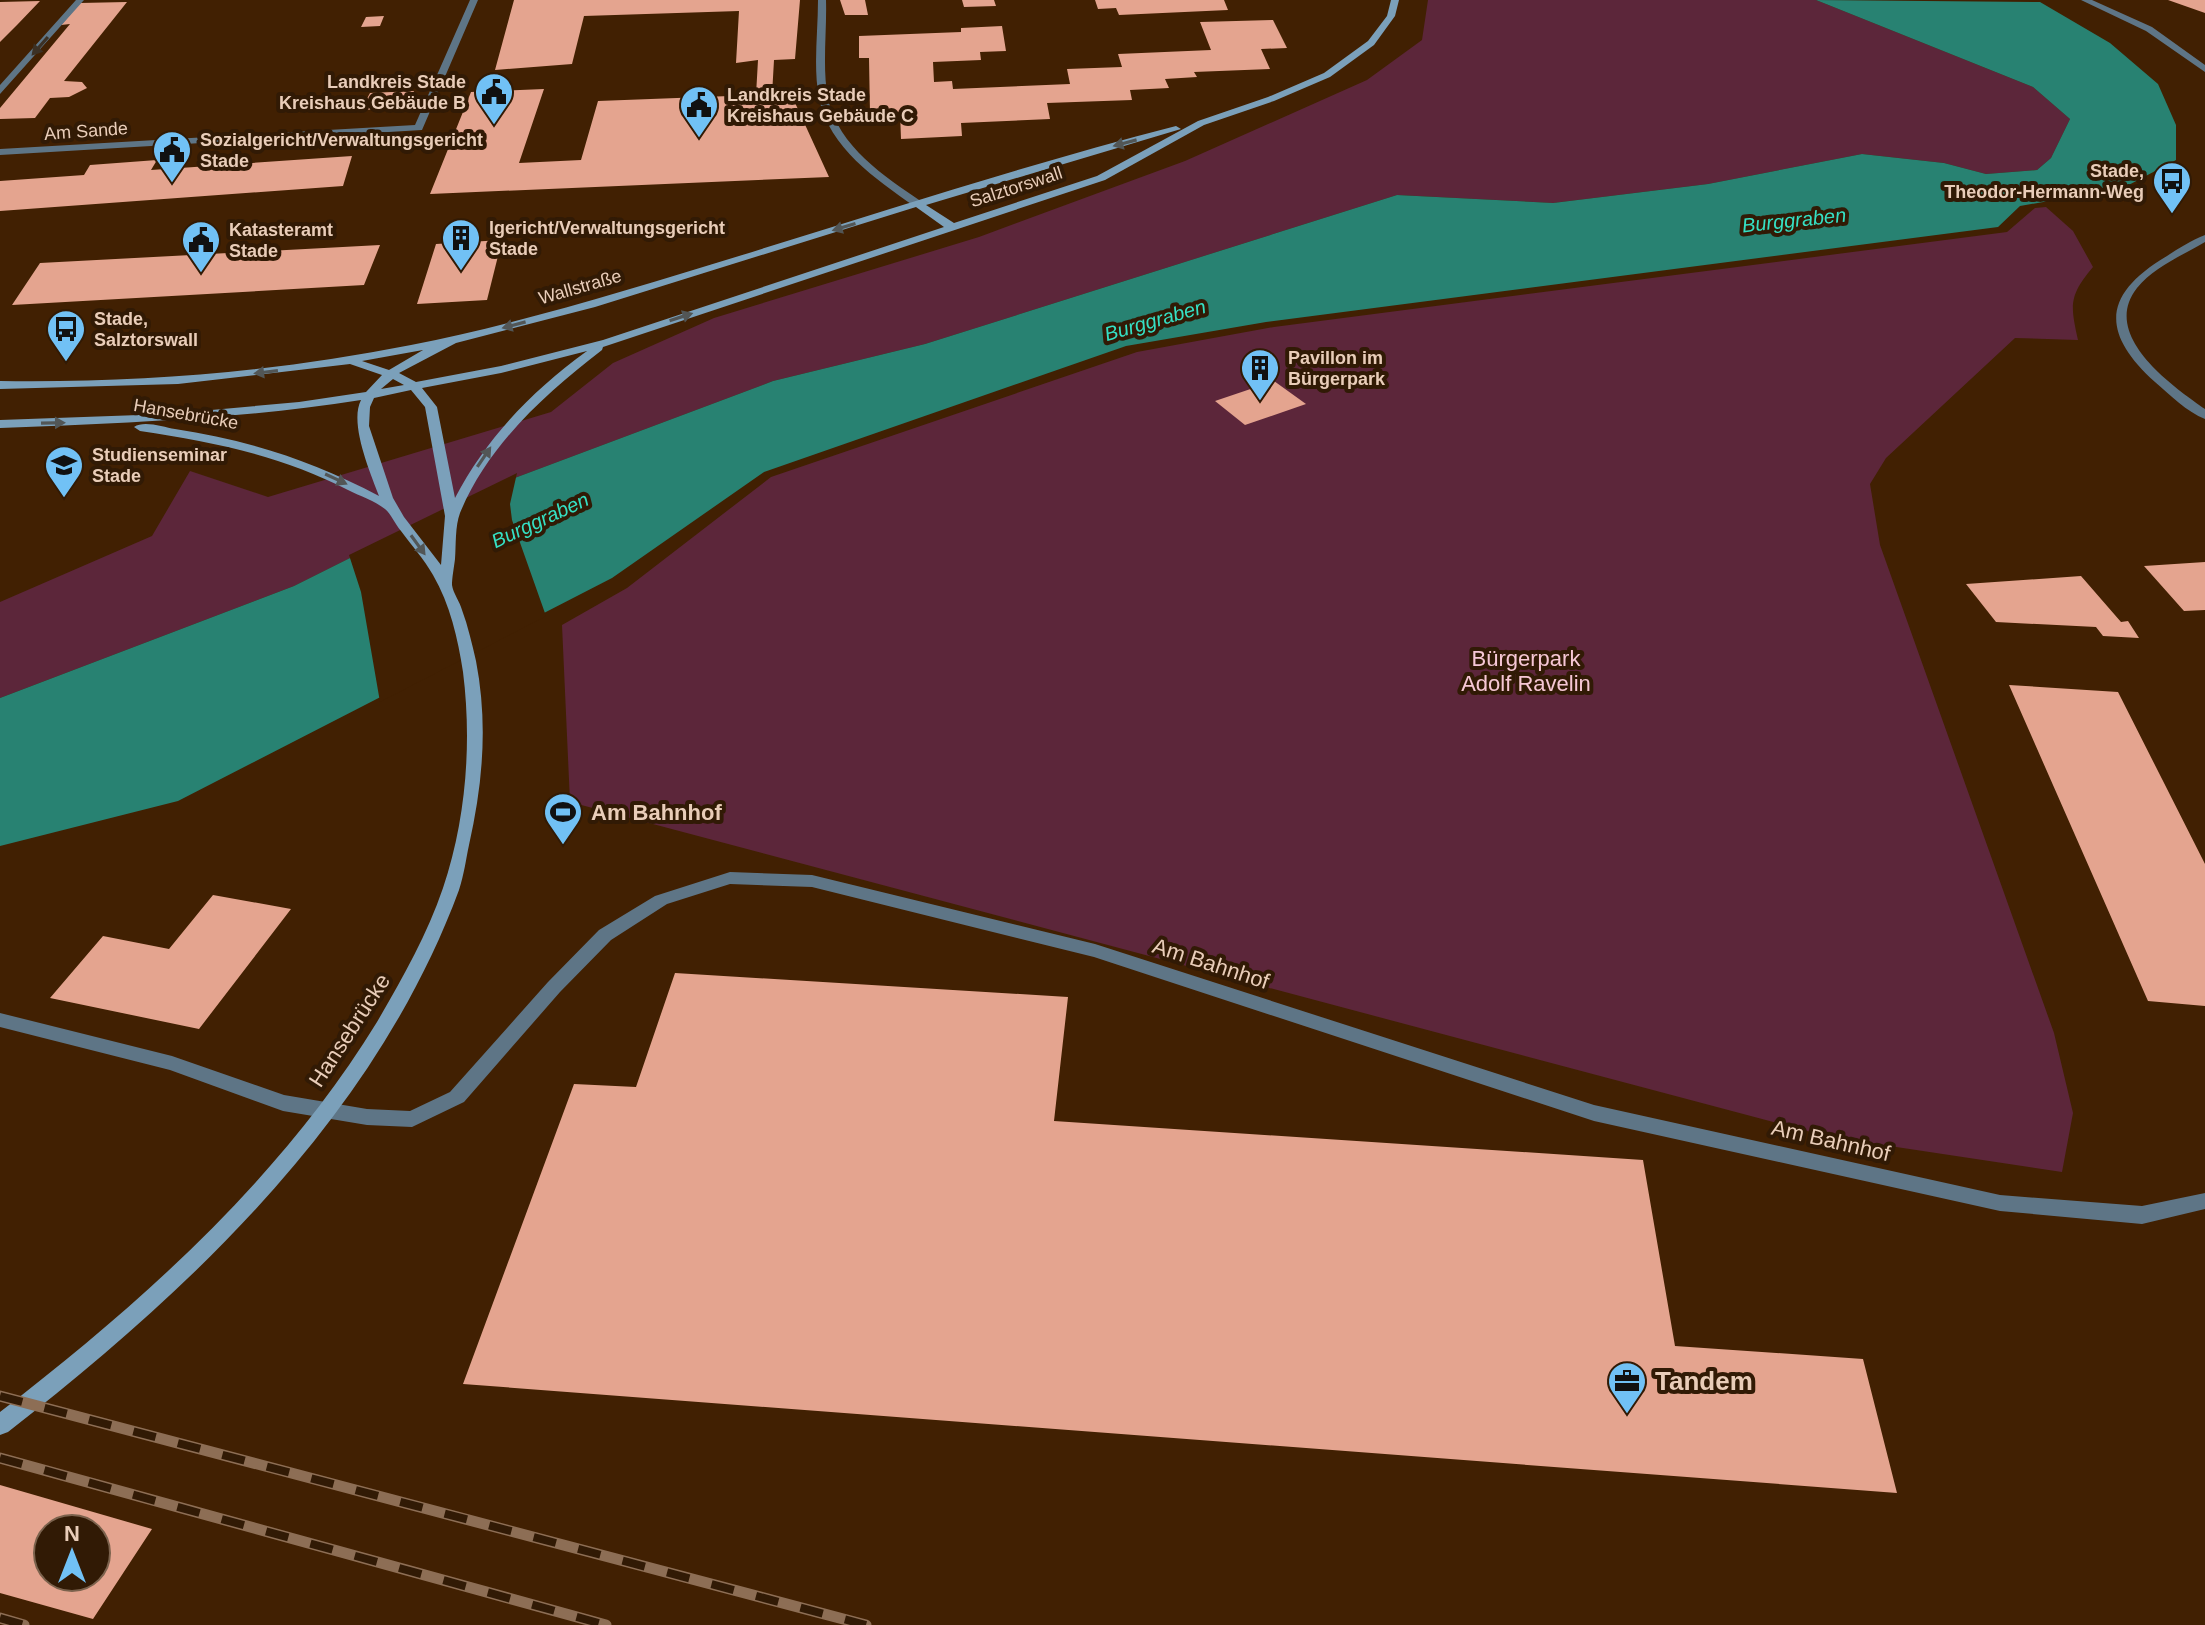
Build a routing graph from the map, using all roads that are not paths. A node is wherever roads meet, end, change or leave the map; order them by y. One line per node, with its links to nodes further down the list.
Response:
1 (80, 0): 7 (street, one-way to 7)
2 (474, 0): 9 (street, Am Sande)
3 (822, 0): 10 (street)
4 (1395, 0): 8 (main road, Salztorswall)
5 (2085, 0): 6 (street)
6 (2205, 69)
7 (0, 91)
8 (1201, 123): 10 (main road, Wallstraße, one-way to 10); 11 (main road, Salztorswall)
9 (0, 152)
10 (918, 204): 11 (main road); 13 (main road, Wallstraße, one-way to 13)
11 (952, 227): 14 (main road, Salztorswall, one-way to 11)
12 (2205, 238): 20 (street)
13 (452, 340): 15 (main road, Wallstraße); 16 (main road)
14 (607, 342): 18 (main road); 24 (main road, Hansebrücke, one-way to 14)
15 (343, 362): 16 (main road, Hansebrücke); 17 (main road, Wallstraße, one-way to 17)
16 (392, 373): 18 (main road, Hansebrücke); 19 (main road)
17 (0, 385)
18 (414, 386): 19 (main road); 24 (main road, Hansebrücke)
19 (370, 395): 21 (main road); 23 (main road, Hansebrücke)
20 (2205, 415)
21 (106, 422): 22 (main road, one-way to 21); 23 (main road, Hansebrücke, one-way to 23)
22 (0, 424)
23 (390, 507): 25 (main road, Hansebrücke, one-way to 25)
24 (452, 516): 25 (main road, Hansebrücke)
25 (446, 584): 28 (main road, Hansebrücke)
26 (0, 1020): 27 (street, Am Bahnhof)
27 (2205, 1201)
28 (0, 1425)

